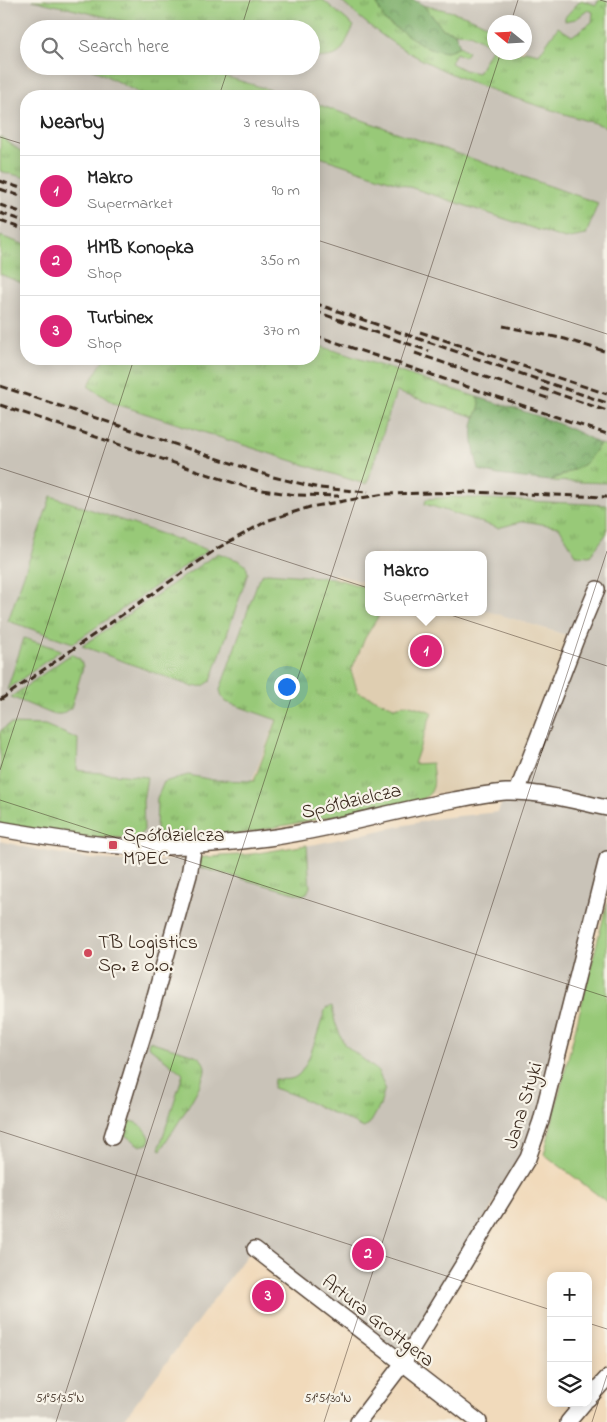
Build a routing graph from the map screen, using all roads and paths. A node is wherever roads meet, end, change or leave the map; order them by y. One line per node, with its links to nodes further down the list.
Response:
1 (597, 589): 2 (street)
2 (516, 792): 3 (street, Spółdzielcza); 5 (street, Spółdzielcza)
3 (607, 808)
4 (0, 829): 5 (street, Spółdzielcza)
5 (194, 845): 7 (street)
6 (607, 859): 9 (street, Jana Styki)
7 (112, 1137)
8 (255, 1249): 9 (street, Artura Grottgera)
9 (403, 1363): 13 (street, Jana Styki); 14 (street, Artura Grottgera)
10 (607, 1378): 11 (street)
11 (592, 1395)
12 (581, 1407): 15 (street)
13 (358, 1422)
14 (479, 1422)
15 (568, 1422)

